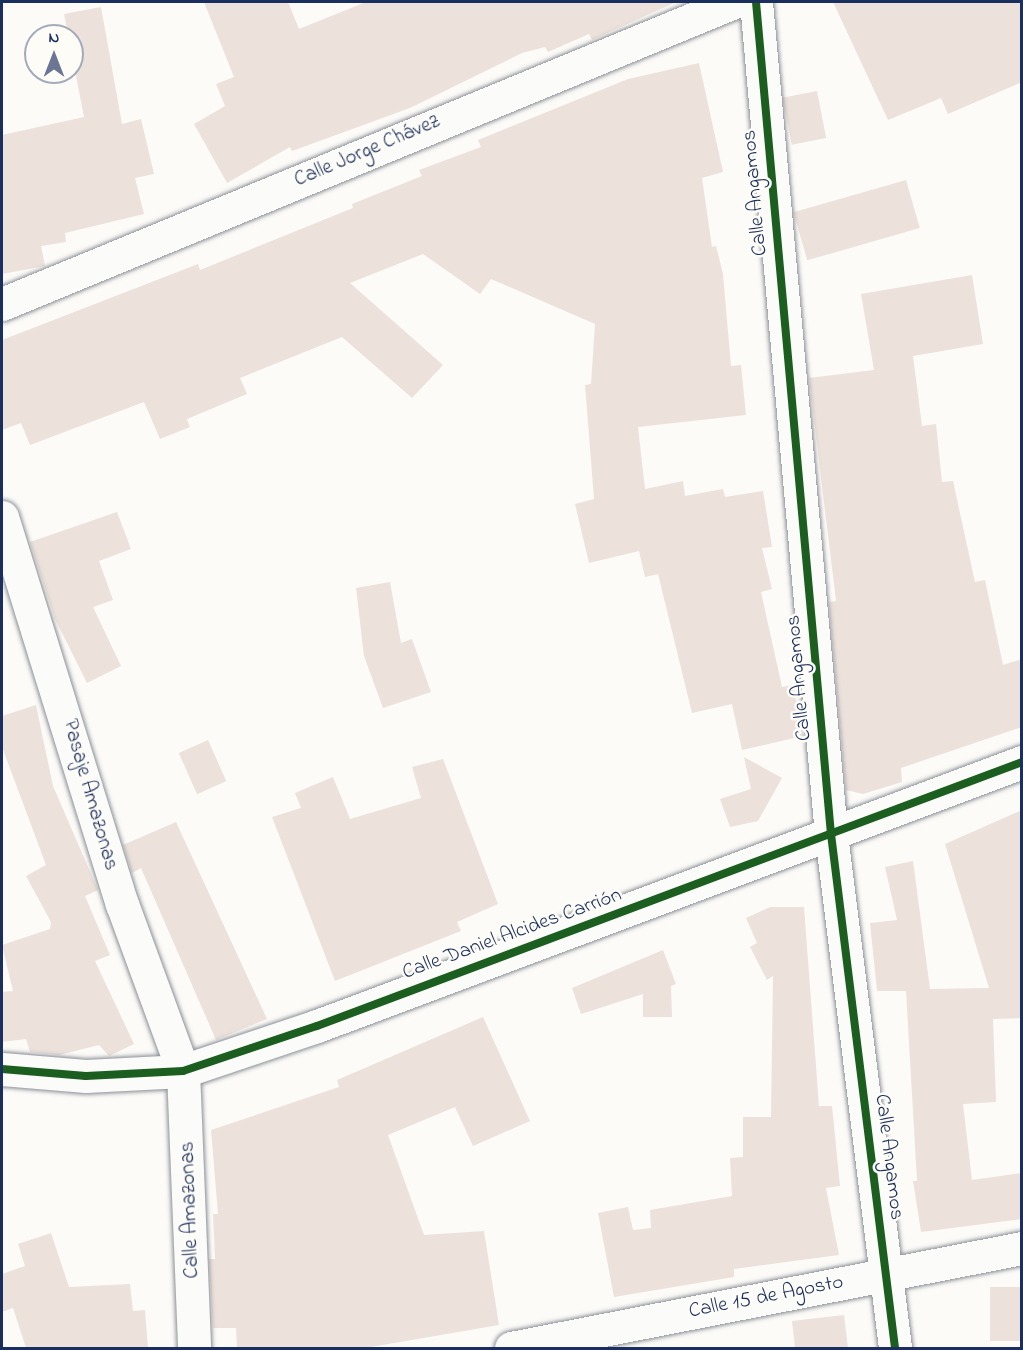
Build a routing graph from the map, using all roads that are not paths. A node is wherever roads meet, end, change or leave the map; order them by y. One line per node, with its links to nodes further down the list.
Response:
1 (734, 2): 3 (street, Calle Jorge Chávez)
2 (756, 2): 6 (street, Calle Angamos)
3 (2, 304)
4 (2, 518): 8 (street, Pasaje Amazonas)
5 (1022, 762): 6 (street, Calle Daniel Alcides Carrión)
6 (831, 834): 8 (street, Calle Daniel Alcides Carrión); 10 (street, Calle Angamos)
7 (2, 1069): 8 (street, Calle Daniel Alcides Carrión)
8 (183, 1071): 11 (street, Calle Amazonas)
9 (1022, 1248): 10 (street, Calle 15 de Agosto)
10 (885, 1273): 12 (street, Calle 15 de Agosto); 13 (street, Calle Angamos)
11 (194, 1348)
12 (511, 1348)
13 (895, 1348)

